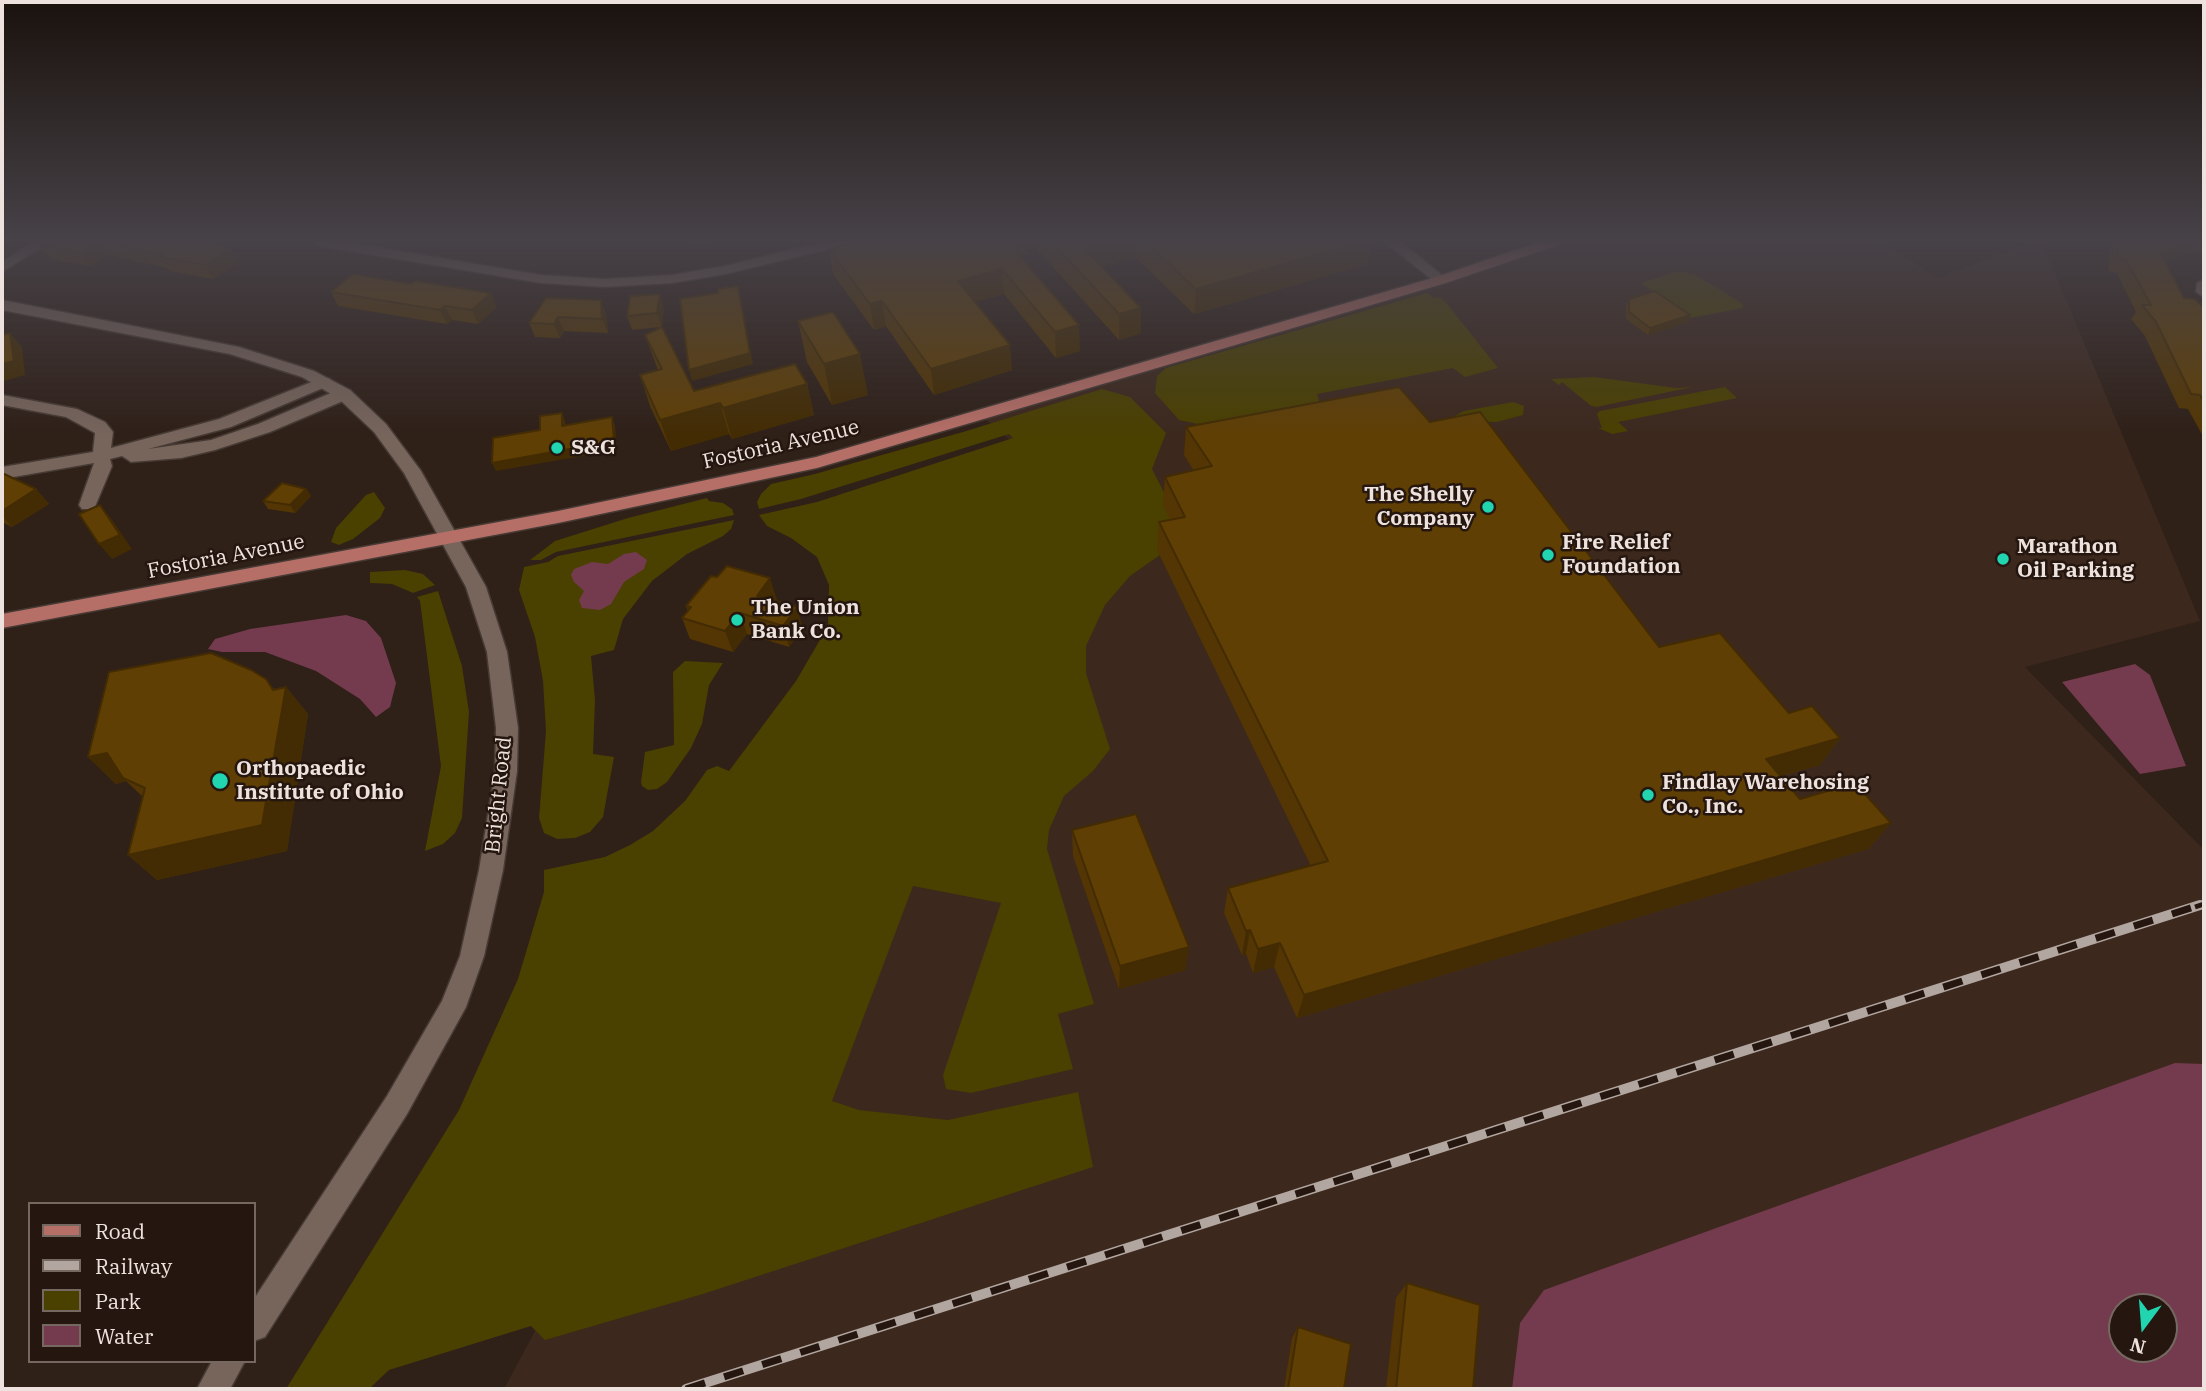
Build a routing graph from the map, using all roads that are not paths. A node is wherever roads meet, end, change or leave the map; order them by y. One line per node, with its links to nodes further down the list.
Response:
1 (12, 307): 3 (street, Bright Road)
2 (1349, 307): 9 (main road, Fostoria Avenue)
3 (324, 382): 4 (street, Bright Road); 6 (street)
4 (344, 394): 6 (street); 9 (street, Bright Road)
5 (2, 400): 6 (street)
6 (101, 456): 7 (street); 8 (street)
7 (2, 472)
8 (88, 505)
9 (451, 538): 10 (main road, Fostoria Avenue); 11 (street, Bright Road)
10 (2, 621)
11 (256, 1323)
12 (229, 1363): 13 (street)
13 (212, 1389)

